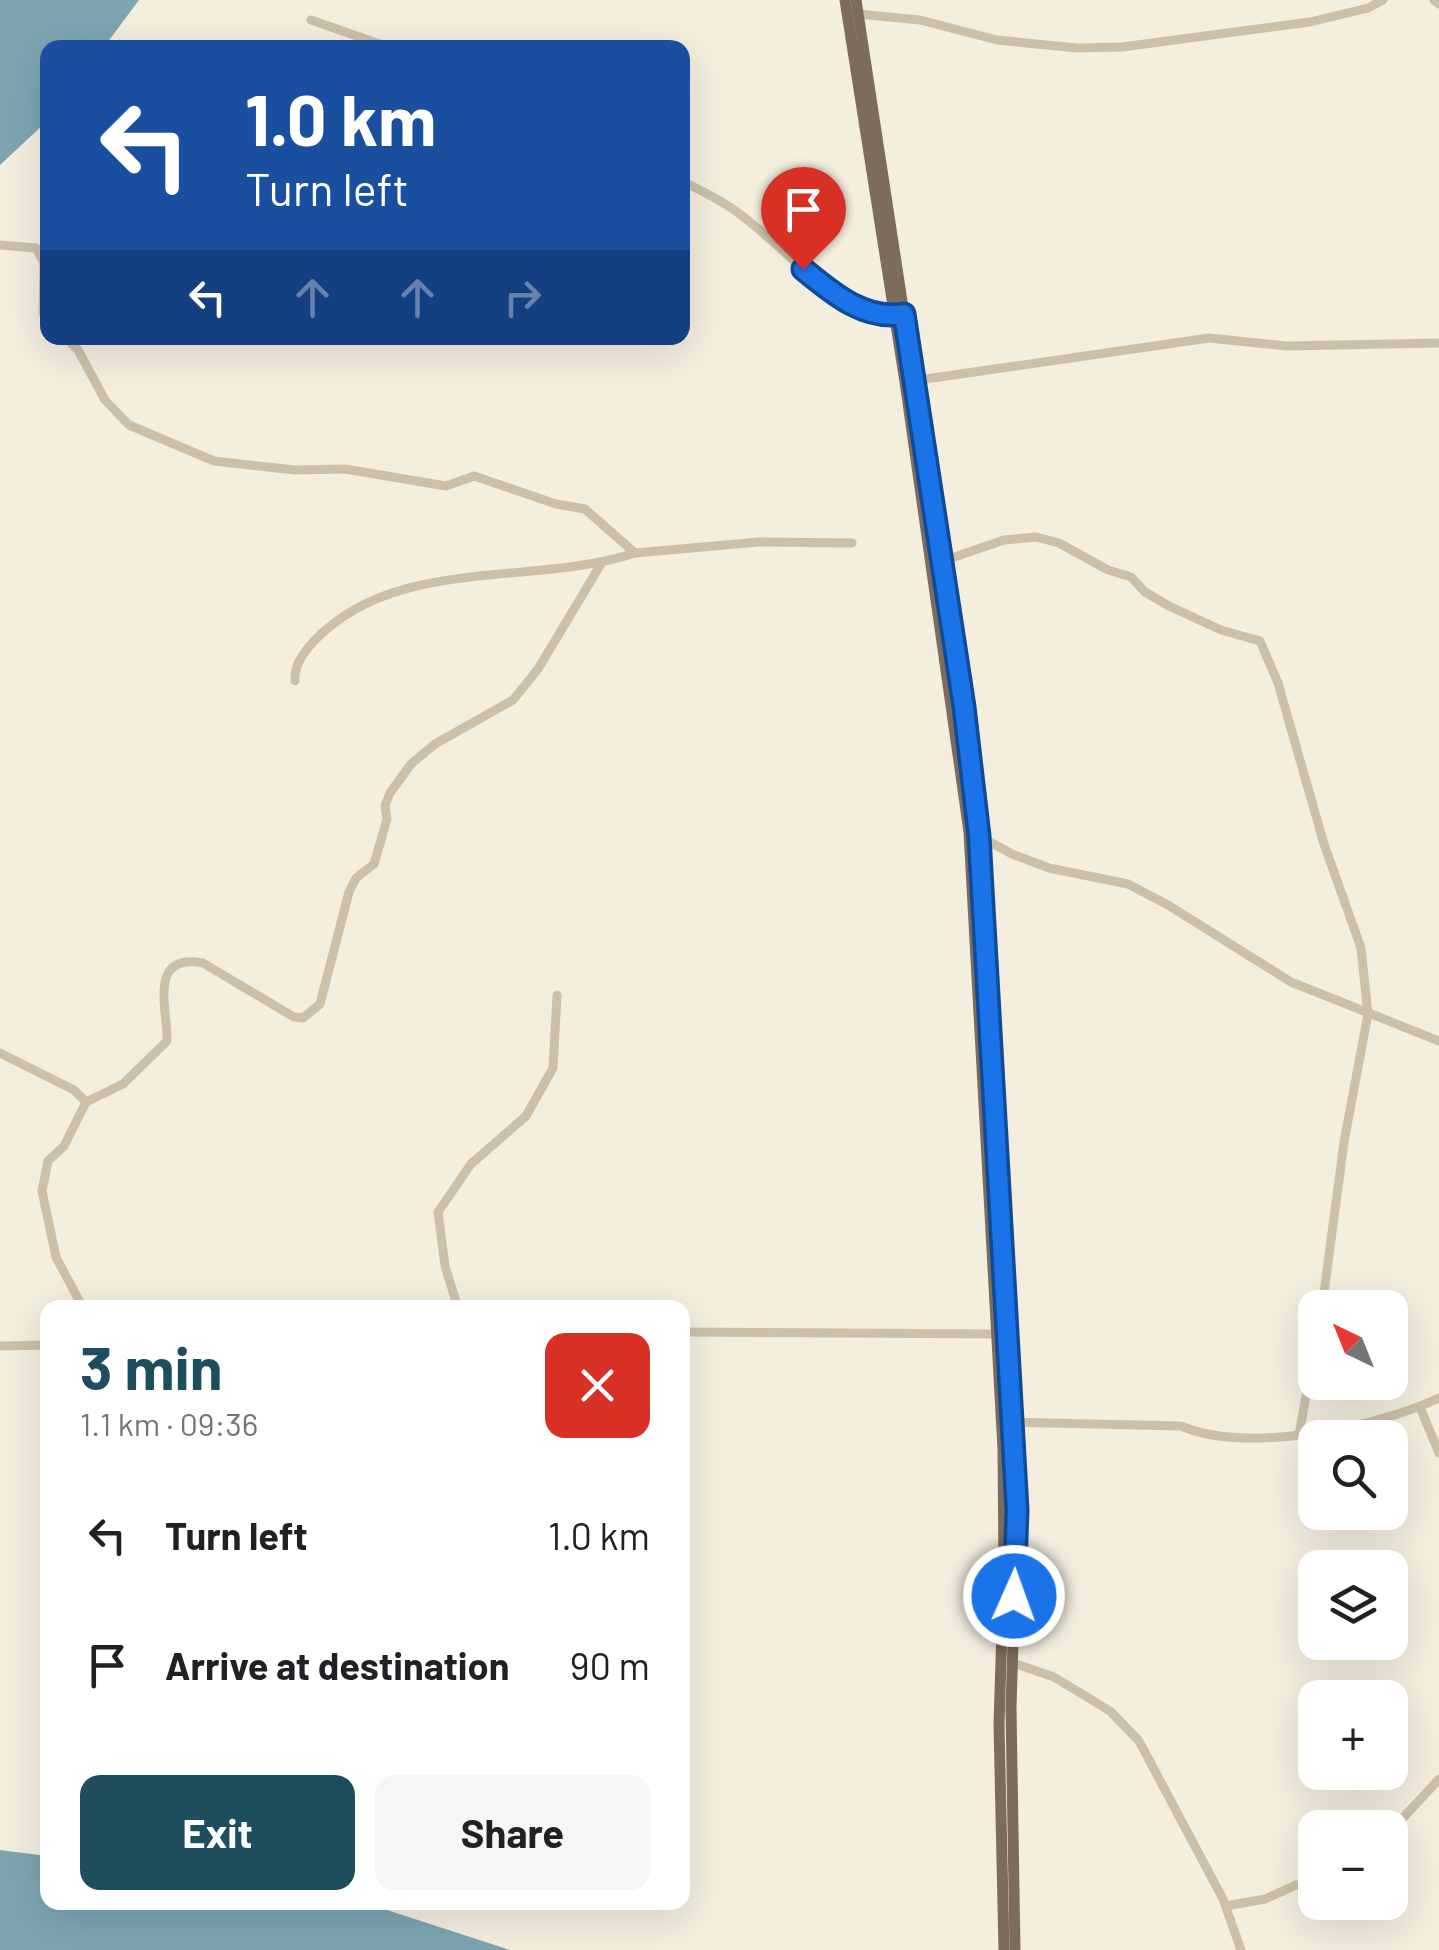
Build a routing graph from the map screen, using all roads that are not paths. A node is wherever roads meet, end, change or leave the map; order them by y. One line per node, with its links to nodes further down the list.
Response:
1 (845, 0): 10 (main road)
2 (856, 0): 4 (main road)
3 (1383, 0): 4 (street)
4 (858, 14): 10 (main road)
5 (311, 20): 6 (street)
6 (368, 40)
7 (690, 185): 10 (street)
8 (0, 245): 9 (street)
9 (40, 256)
10 (899, 314): 13 (main road)
11 (1439, 343): 13 (street)
12 (73, 345): 15 (street)
13 (909, 381): 16 (main road)
14 (852, 543): 15 (street)
15 (635, 552): 17 (street)
16 (936, 562): 19 (main road); 21 (street); 29 (main road)
17 (601, 564): 18 (street); 24 (street)
18 (295, 682)
19 (979, 836): 21 (street); 29 (main road)
20 (557, 995): 27 (street)
21 (1368, 1014): 22 (street); 25 (street)
22 (1439, 1041)
23 (0, 1053): 24 (street)
24 (86, 1102): 26 (street)
25 (1324, 1290)
26 (78, 1300)
27 (456, 1300)
28 (690, 1332): 29 (street)
29 (1002, 1334): 35 (main road)
30 (40, 1345): 31 (street)
31 (0, 1346)
32 (1439, 1398): 33 (street)
33 (1420, 1407): 34 (street); 37 (street)
34 (1381, 1420)
35 (1007, 1421): 36 (street); 38 (main road); 43 (main road)
36 (1298, 1435)
37 (1439, 1453)
38 (1013, 1663): 42 (street); 44 (main road)
39 (1439, 1780): 40 (street)
40 (1408, 1813)
41 (1298, 1885): 42 (street)
42 (1226, 1906): 45 (street)
43 (1004, 1950)
44 (1015, 1950)
45 (1240, 1950)

